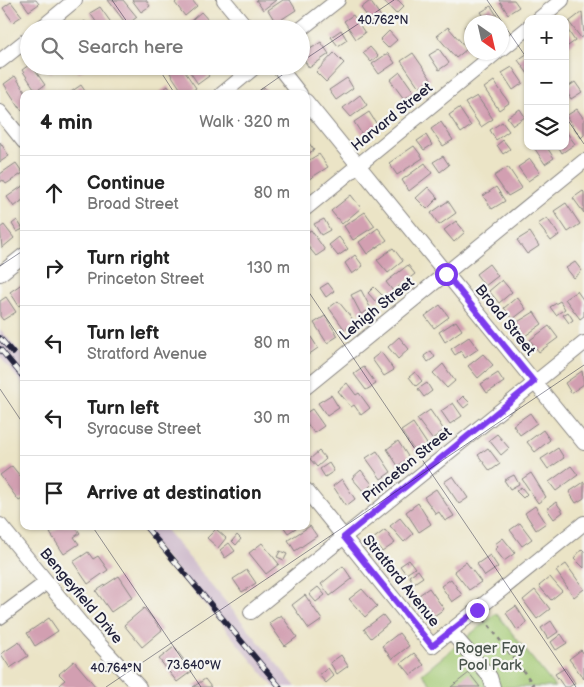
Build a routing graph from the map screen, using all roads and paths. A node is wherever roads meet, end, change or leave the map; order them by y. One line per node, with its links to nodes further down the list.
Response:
1 (75, 0): 6 (street)
2 (224, 0): 7 (street)
3 (338, 0): 8 (street)
4 (562, 0): 5 (street)
5 (544, 15)
6 (51, 20)
7 (241, 20)
8 (310, 22)
9 (524, 31): 10 (street)
10 (509, 43)
11 (20, 45): 13 (street)
12 (487, 60): 22 (street, Harvard Street)
13 (0, 61)
14 (245, 75): 16 (street)
15 (285, 75): 17 (street)
16 (227, 90)
17 (297, 90)
18 (310, 106): 22 (street, Broad Street)
19 (0, 112): 20 (street)
20 (20, 137)
21 (584, 161): 26 (street, Lehigh Street)
22 (358, 165): 23 (street, Harvard Street); 26 (street, Broad Street)
23 (310, 205)
24 (20, 258): 25 (street)
25 (0, 274)
26 (446, 274): 28 (street, Broad Street); 29 (street, Lehigh Street)
27 (584, 343): 28 (street, Princeton Street)
28 (534, 382): 30 (street, Broad Street); 34 (street, Princeton Street)
29 (310, 384)
30 (584, 443)
31 (310, 495): 34 (street, Stratford Avenue)
32 (584, 523): 36 (street)
33 (0, 525): 35 (street, Bengeyfield Drive)
34 (344, 537): 37 (street, Princeton Street); 39 (street, Stratford Avenue)
35 (47, 582): 38 (street); 40 (street, Bengeyfield Drive)
36 (477, 610): 39 (street); 42 (path)
37 (251, 612)
38 (0, 617)
39 (450, 632): 41 (street)
40 (139, 687)
41 (493, 687)
42 (530, 687)

